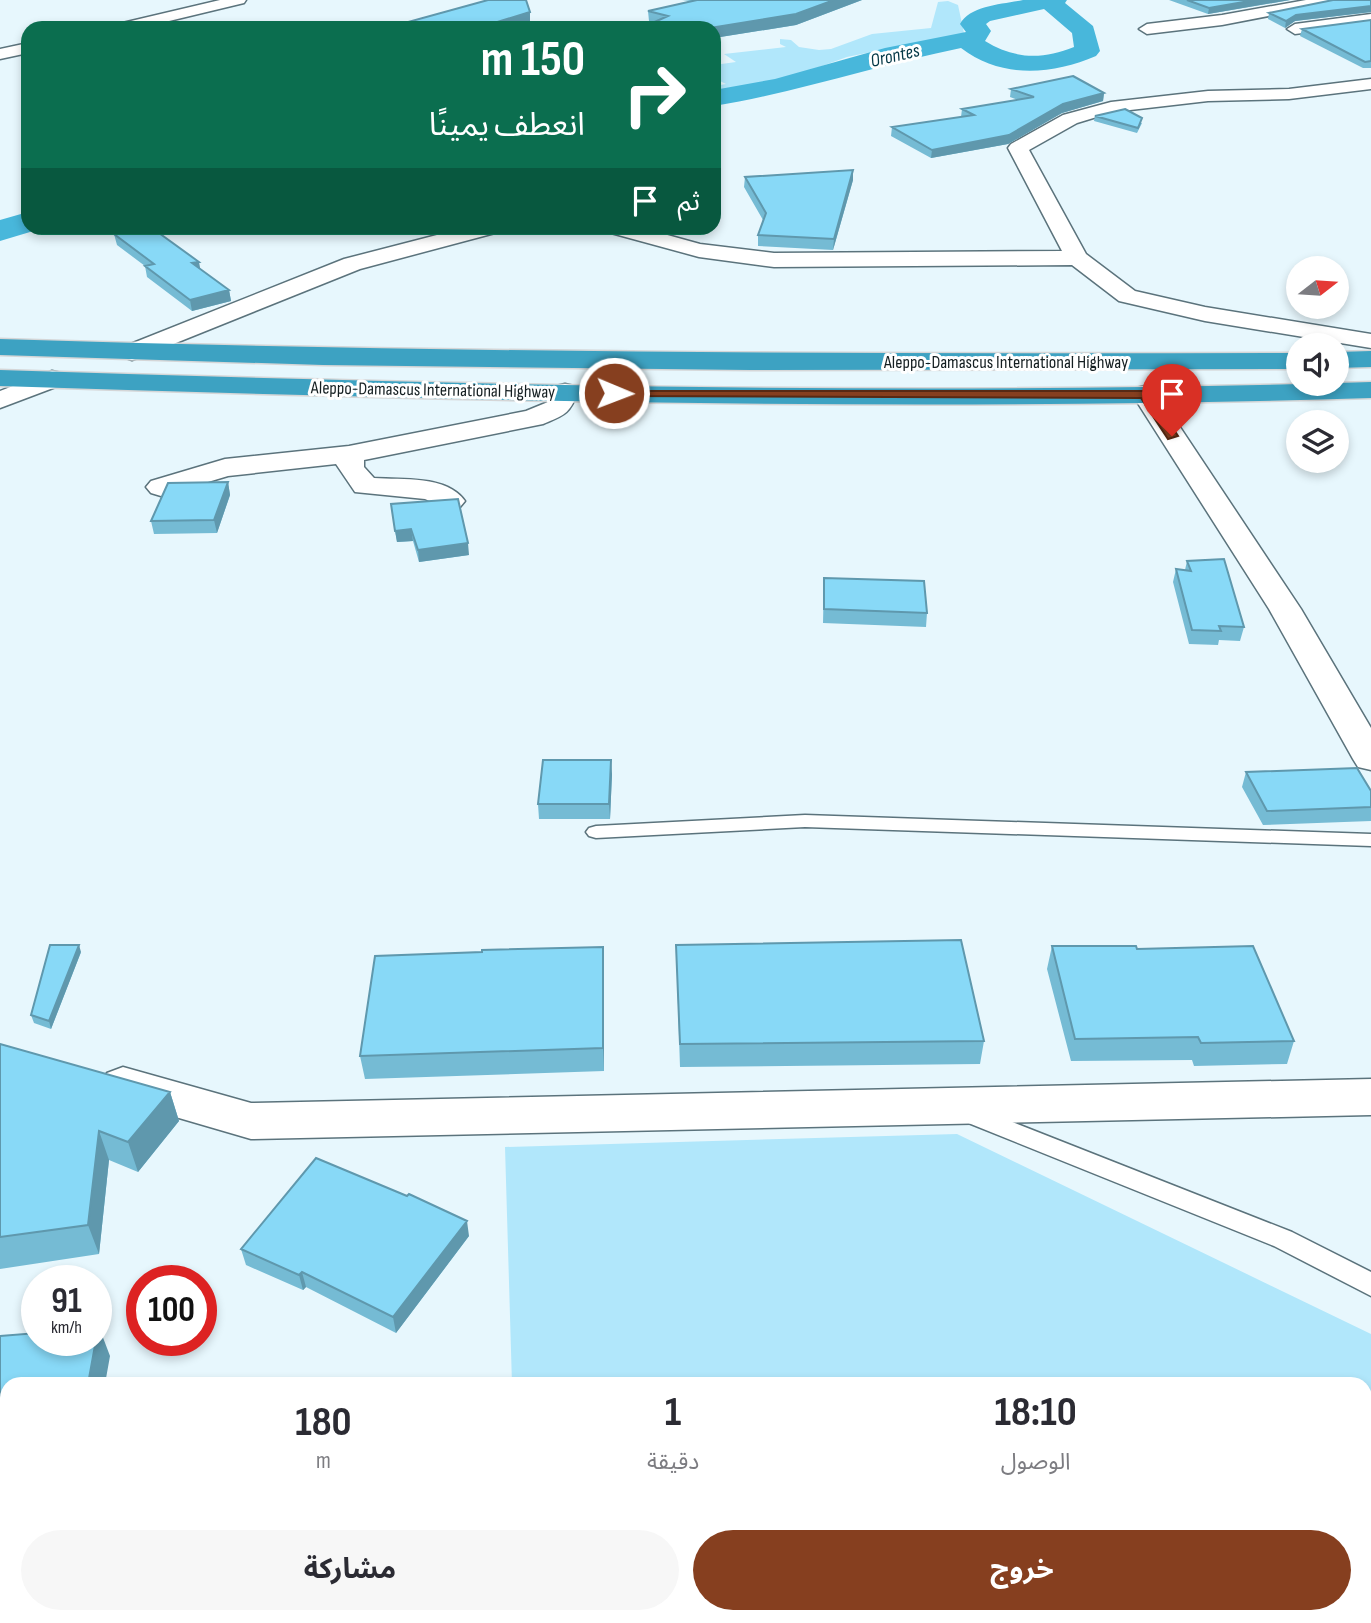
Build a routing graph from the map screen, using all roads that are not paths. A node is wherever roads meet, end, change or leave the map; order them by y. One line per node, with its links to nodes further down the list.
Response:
1 (239, 0): 4 (street)
2 (1331, 0): 5 (street)
3 (1371, 19): 6 (street)
4 (150, 21)
5 (1147, 29)
6 (1283, 31)
7 (21, 50): 8 (street)
8 (0, 54)
9 (1371, 83): 12 (street)
10 (461, 235): 15 (street)
11 (644, 235): 12 (street)
12 (1077, 258): 13 (street)
13 (1371, 341)
14 (0, 347): 15 (highway, Aleppo-Damascus International Highway)
15 (132, 352): 18 (highway, Aleppo-Damascus International Highway)
16 (1371, 359): 17 (highway)
17 (1349, 360)
18 (1286, 361)
19 (0, 378): 20 (highway, Aleppo-Damascus International Highway)
20 (52, 379): 22 (highway, Aleppo-Damascus International Highway); 24 (street)
21 (1371, 390): 23 (highway, Aleppo-Damascus International Highway)
22 (565, 392): 23 (highway, Aleppo-Damascus International Highway); 25 (street)
23 (1145, 394): 28 (street)
24 (0, 400)
25 (349, 454): 26 (street); 27 (street)
26 (161, 487)
27 (450, 501)
28 (1371, 759)
29 (596, 832): 30 (lane)
30 (1371, 840)
31 (79, 1073): 33 (street)
32 (1371, 1097): 33 (street)
33 (948, 1106): 34 (lane)
34 (1371, 1285)

